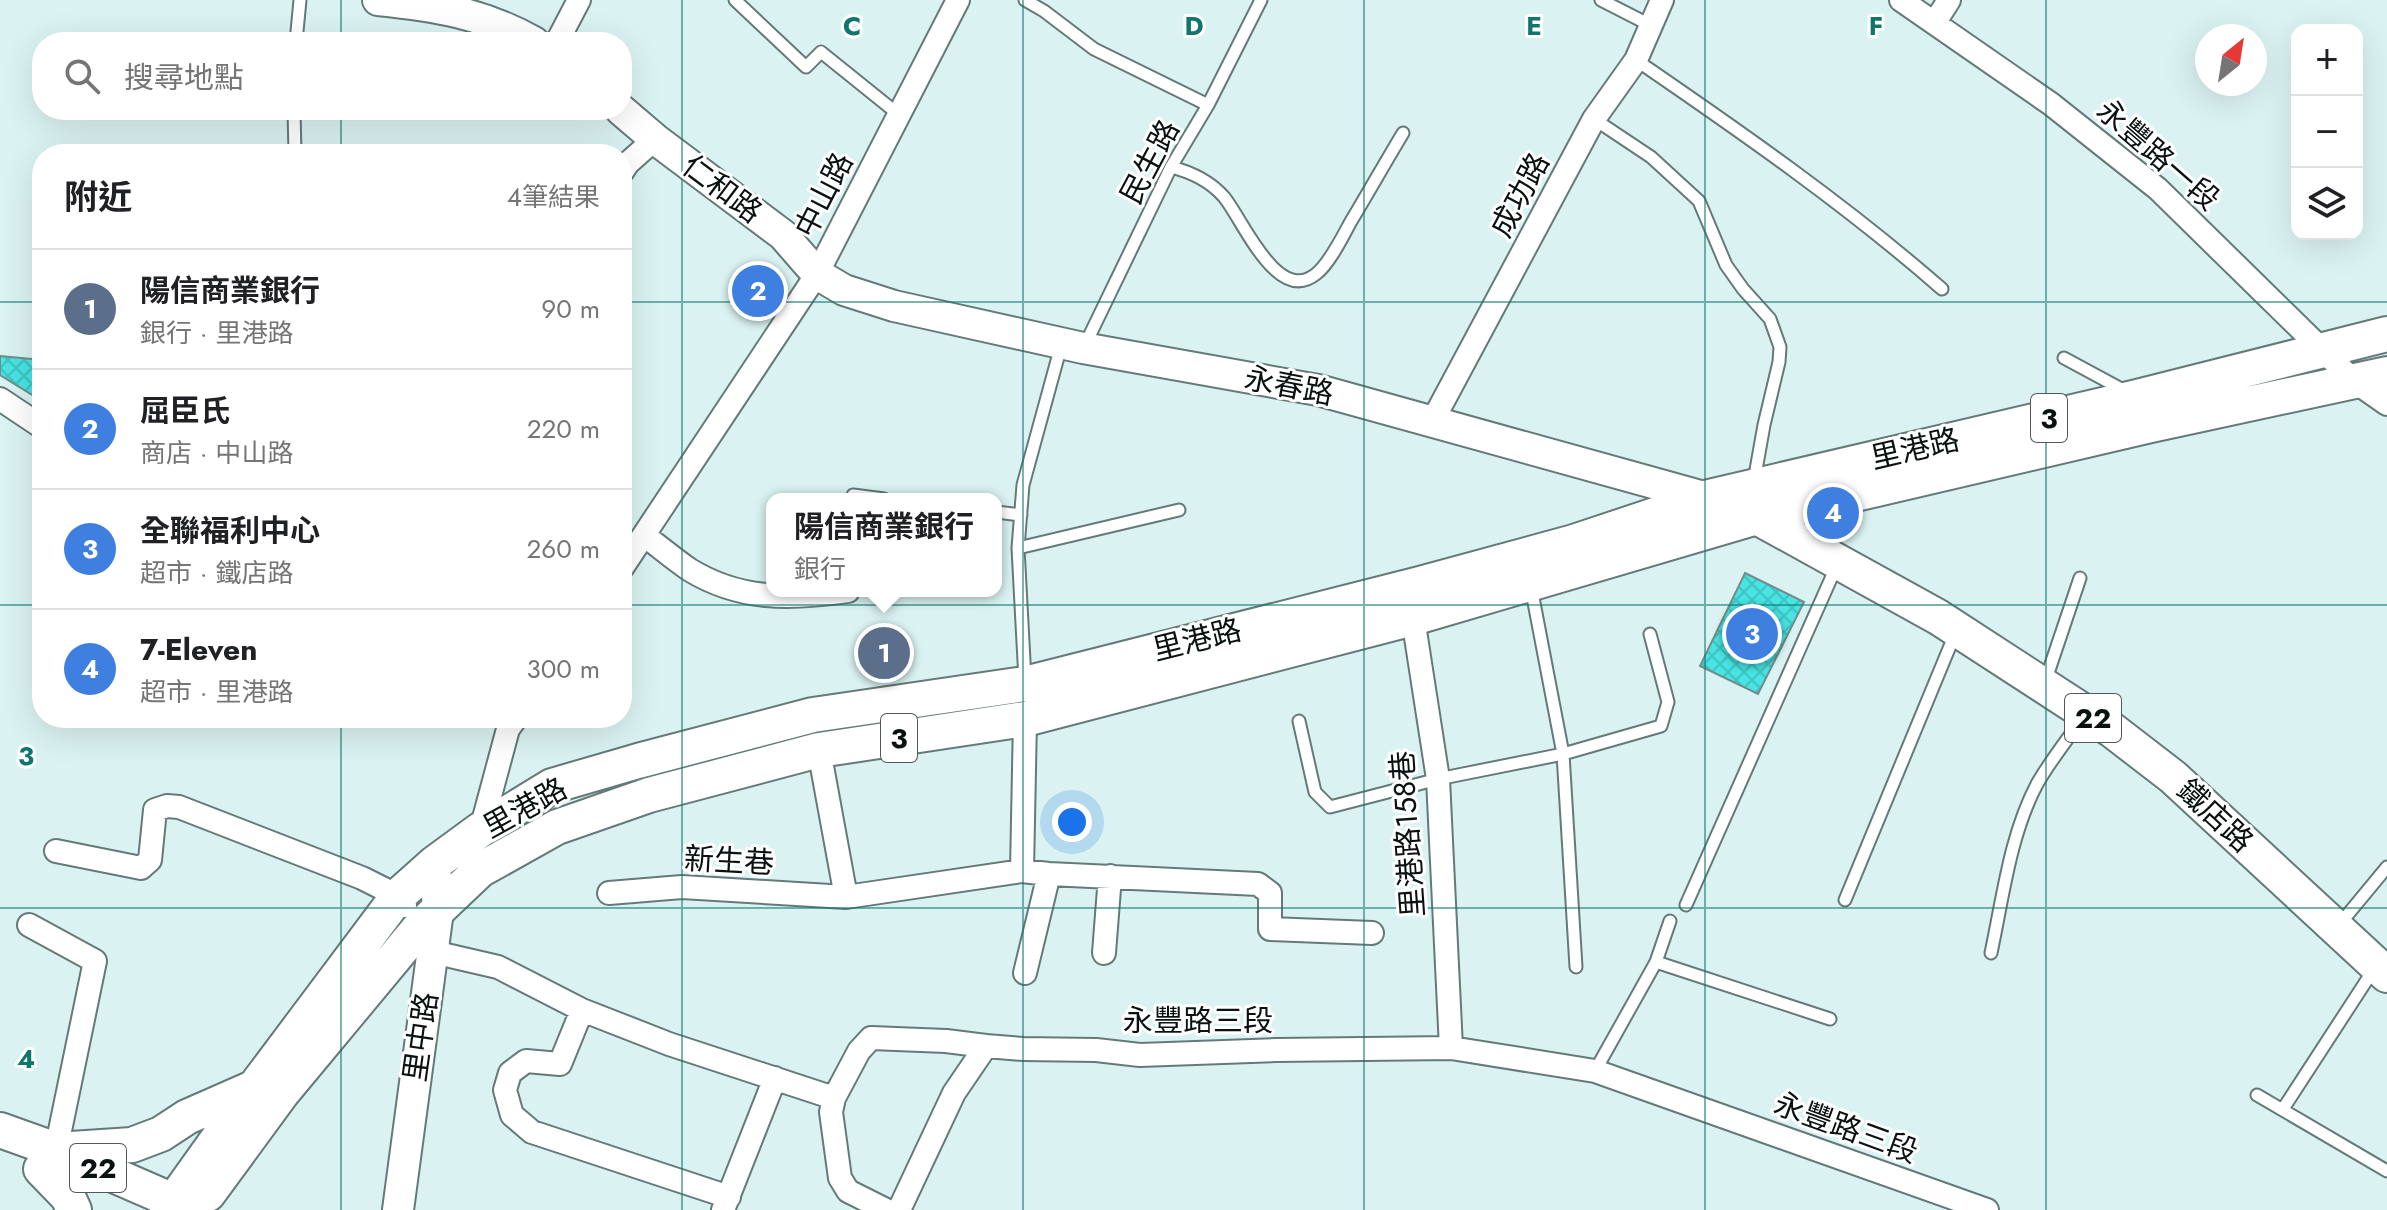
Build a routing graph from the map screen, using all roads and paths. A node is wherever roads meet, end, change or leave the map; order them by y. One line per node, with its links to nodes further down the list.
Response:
1 (300, 0): 15 (lane)
2 (378, 0): 12 (street)
3 (579, 0): 17 (street)
4 (735, 0): 20 (lane)
5 (958, 0): 20 (street, 中山路)
6 (1025, 0): 19 (lane)
7 (1261, 0): 19 (lane, 民生路)
8 (1601, 0): 14 (lane)
9 (1662, 0): 14 (street, 成功路)
10 (1901, 0): 13 (street, 永豐路一段)
11 (1949, 0): 13 (street)
12 (419, 2): 16 (street)
13 (1935, 22): 33 (street, 永豐路一段)
14 (1650, 25): 18 (street, 成功路)
15 (297, 32)
16 (515, 32)
17 (562, 32)
18 (1636, 60): 22 (street, 成功路); 30 (lane)
19 (1208, 105): 28 (lane, 民生路)
20 (898, 114): 29 (street, 中山路)
21 (632, 119): 25 (street, 仁和路)
22 (1594, 119): 40 (street, 成功路); 42 (lane)
23 (294, 120): 26 (lane)
24 (1403, 133): 28 (lane)
25 (655, 139): 27 (street); 29 (street, 仁和路)
26 (295, 144)
27 (632, 159)
28 (1171, 167): 32 (lane, 民生路)
29 (817, 274): 32 (street, 永春路); 46 (street, 中山路)
30 (1942, 289)
31 (2387, 334): 33 (main road, 里港路 / 3)
32 (1073, 345): 40 (street, 永春路); 45 (lane, 民生路)
33 (2324, 349): 35 (street, 永豐路一段); 38 (main road, 里港路 / 3)
34 (2064, 358): 38 (lane)
35 (2371, 378): 37 (street, 永豐路一段); 38 (main road, 里港路 / 3)
36 (0, 399): 39 (street)
37 (2387, 404)
38 (2144, 411): 42 (main road, 里港路 / 3)
39 (32, 420)
40 (1433, 420): 41 (street, 永春路)
41 (1709, 497): 42 (main road, 里港路 / 3); 59 (main road, 里港路 / 3)
42 (1755, 502): 49 (main road, 鐵店路 / 22); 51 (main road, 里港路 / 3)
43 (1179, 510): 47 (lane)
44 (1002, 513): 45 (lane)
45 (1021, 515): 47 (lane, 民生路)
46 (645, 536): 48 (street, 中山路); 52 (street)
47 (1018, 548): 59 (lane, 民生路)
48 (632, 554)
49 (1838, 563): 56 (main road, 鐵店路 / 22); 78 (lane)
50 (2080, 578): 58 (lane)
51 (1530, 583): 55 (main road, 里港路 / 3); 64 (lane)
52 (766, 596)
53 (782, 597): 54 (street)
54 (807, 597)
55 (1413, 618): 59 (main road, 里港路 / 3); 65 (street, 里港路158巷)
56 (1957, 630): 58 (main road, 鐵店路 / 22); 77 (lane)
57 (1650, 634): 64 (lane)
58 (2044, 686): 60 (main road, 鐵店路 / 22)
59 (1025, 701): 63 (main road, 里港路 / 3); 66 (main road, 里港路 / 3); 71 (street)
60 (2085, 713): 81 (main road, 鐵店路 / 22); 85 (lane)
61 (1299, 721): 65 (lane)
62 (503, 728): 66 (street)
63 (819, 750): 70 (main road, 里港路 / 3); 76 (street)
64 (1563, 754): 65 (lane); 87 (lane)
65 (1438, 779): 93 (street, 里港路158巷)
66 (480, 830): 68 (main road, 里港路 / 3); 70 (street)
67 (56, 851): 75 (street)
68 (435, 863): 75 (main road, 里港路 / 3); 82 (street, 里中路)
69 (2387, 867): 81 (lane)
70 (480, 870): 82 (main road, 里港路 / 3)
71 (1022, 871): 72 (street, 新生巷); 76 (street, 新生巷)
72 (1049, 874): 73 (street, 新生巷); 89 (street)
73 (1110, 876): 83 (street, 新生巷); 84 (street)
74 (609, 893): 76 (street, 新生巷)
75 (398, 896): 82 (street); 96 (main road, 里港路 / 3)
76 (846, 897)
77 (1845, 900)
78 (1686, 905)
79 (1670, 921): 86 (lane)
80 (29, 925): 102 (street)
81 (2336, 929): 88 (main road, 鐵店路 / 22)
82 (430, 930): 90 (street); 105 (main road, 里港路 / 3); 108 (street, 里中路)
83 (1372, 933)
84 (1104, 953)
85 (1991, 953)
86 (1656, 962): 91 (lane); 94 (lane)
87 (1576, 967)
88 (2382, 970): 99 (lane, 鐵店路)
89 (1025, 973)
90 (582, 1010): 95 (street); 104 (street)
91 (1830, 1019)
92 (986, 1046): 93 (street, 永豐路三段); 98 (street, 永豐路三段); 110 (street)
93 (1451, 1048): 94 (street, 永豐路三段)
94 (1595, 1071): 111 (street, 永豐路三段)
95 (775, 1078): 98 (street); 104 (street)
96 (254, 1088): 102 (main road); 105 (main road, 里港路 / 3)
97 (2257, 1095): 99 (lane)
98 (834, 1098): 109 (street)
99 (2283, 1109): 103 (lane)
100 (0, 1130): 102 (main road, 22)
101 (0, 1155): 102 (main road, 22)
102 (48, 1159): 105 (main road, 22); 106 (main road); 107 (main road, 22)
103 (2387, 1171)
104 (726, 1203)
105 (183, 1208)
106 (74, 1210)
107 (142, 1210)
108 (398, 1210)
109 (886, 1210)
110 (899, 1210)
111 (1987, 1210)

